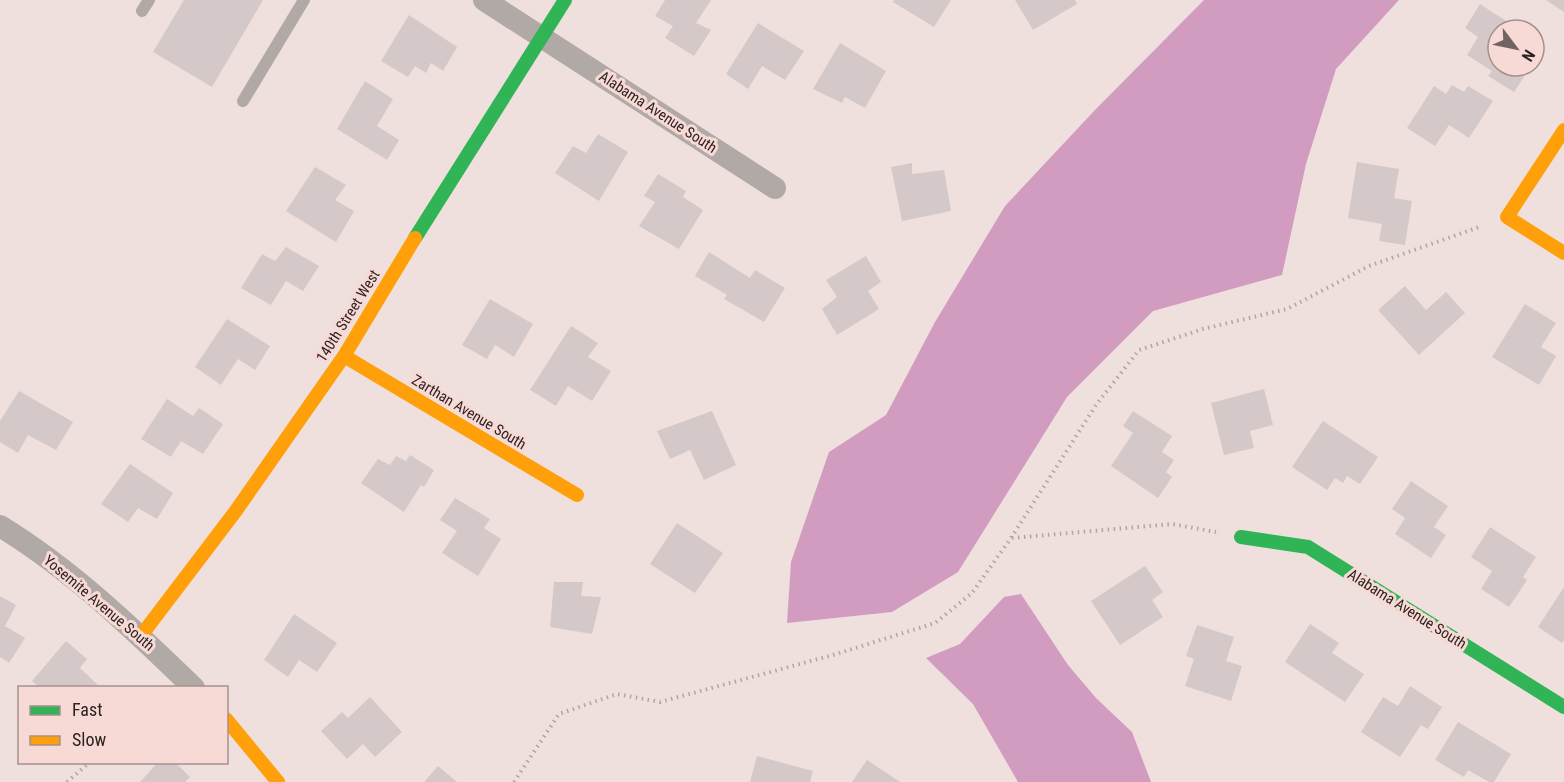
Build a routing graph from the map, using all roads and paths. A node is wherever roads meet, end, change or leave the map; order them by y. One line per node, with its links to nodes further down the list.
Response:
1 (304, 0): 5 (lane)
2 (484, 0): 4 (street, Alabama Avenue South)
3 (565, 0): 4 (street, 140th Street West)
4 (542, 36): 7 (street, Alabama Avenue South); 10 (street, 140th Street West)
5 (243, 101)
6 (1564, 130): 8 (street)
7 (775, 188)
8 (1507, 217): 9 (street); 14 (path)
9 (1564, 253)
10 (344, 356): 11 (street, Zarthan Avenue South); 15 (street, 140th Street West)
11 (577, 495)
12 (0, 526): 15 (street, Yosemite Avenue South)
13 (1241, 537): 14 (path); 17 (street, Alabama Avenue South)
14 (1011, 538): 22 (path)
15 (140, 637): 16 (street, Yosemite Avenue South)
16 (193, 686)
17 (1564, 707)
18 (228, 721): 21 (street)
19 (88, 764): 20 (path)
20 (67, 782)
21 (278, 782)
22 (514, 782)

